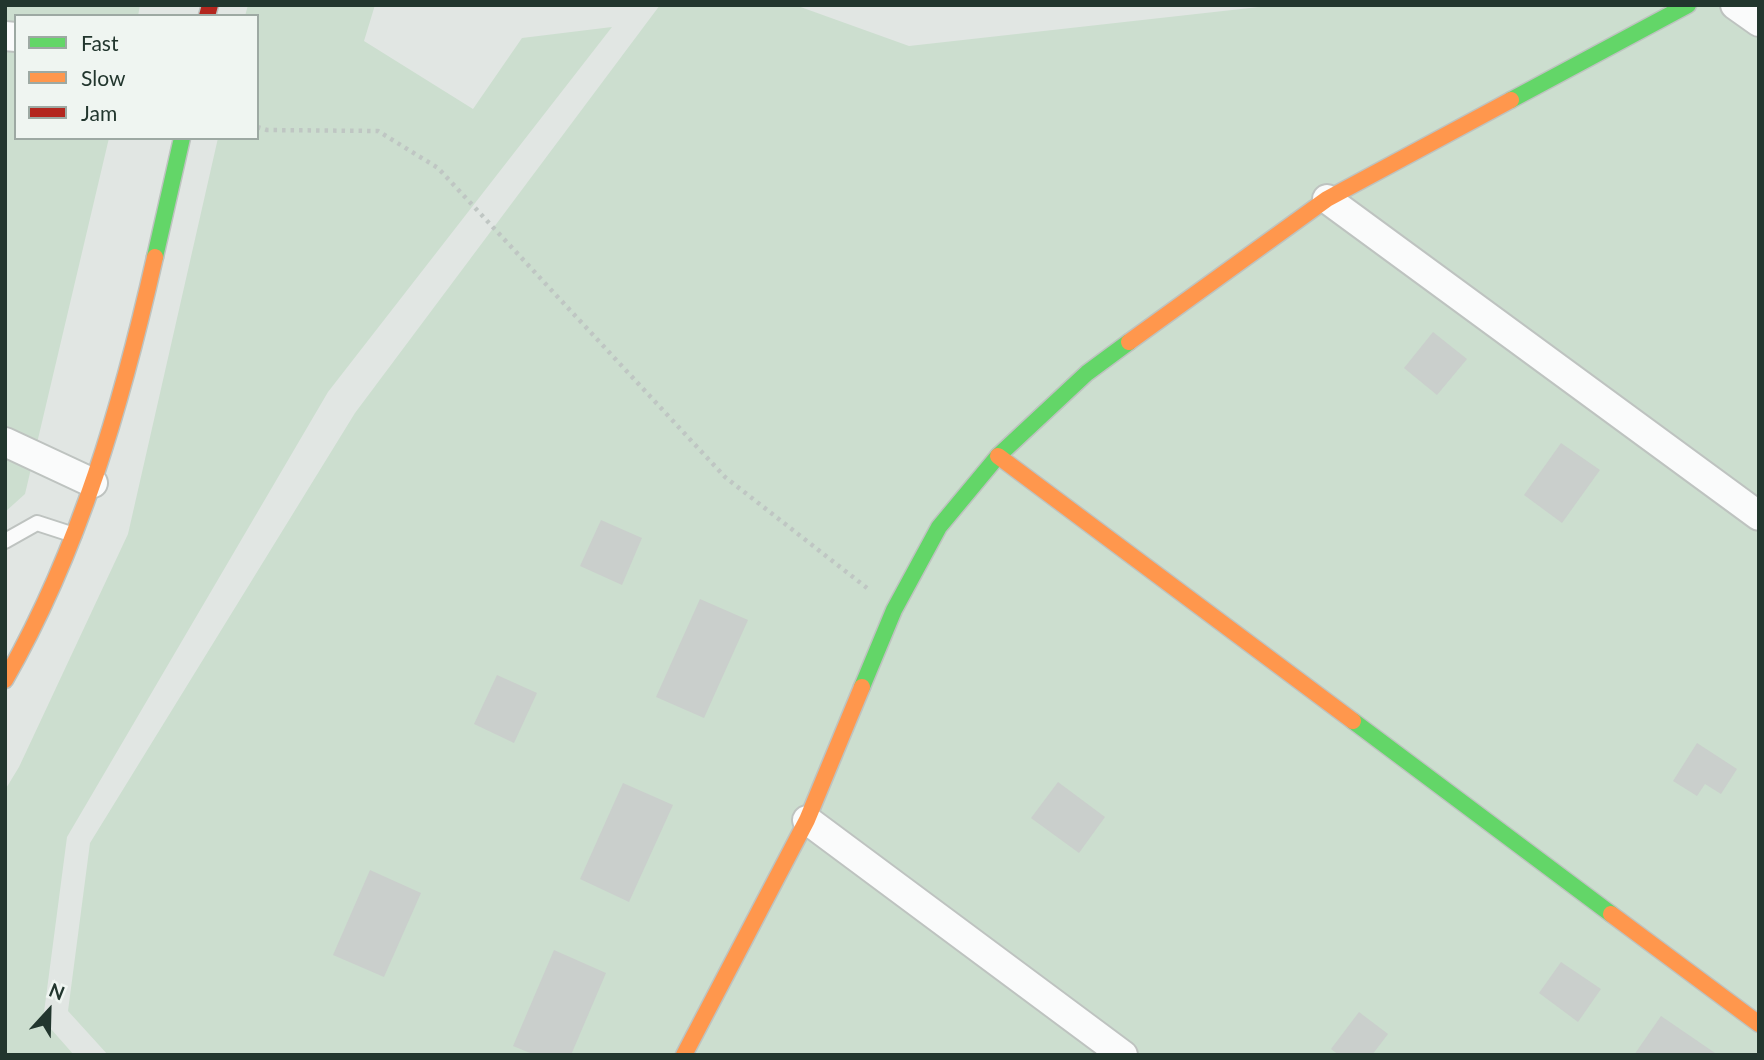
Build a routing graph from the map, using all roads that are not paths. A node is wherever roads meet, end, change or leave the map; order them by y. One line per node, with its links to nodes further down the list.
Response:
1 (1688, 5): 5 (street)
2 (1735, 5): 3 (street)
3 (1759, 22)
4 (182, 140): 8 (street)
5 (1327, 199): 7 (street); 9 (street)
6 (5, 442): 8 (street)
7 (998, 456): 13 (street); 14 (street)
8 (93, 482): 10 (street)
9 (1759, 516)
10 (75, 536): 11 (lane); 12 (street)
11 (5, 541)
12 (5, 680)
13 (807, 820): 15 (street); 16 (street)
14 (1759, 1024)
15 (684, 1055)
16 (1123, 1055)

